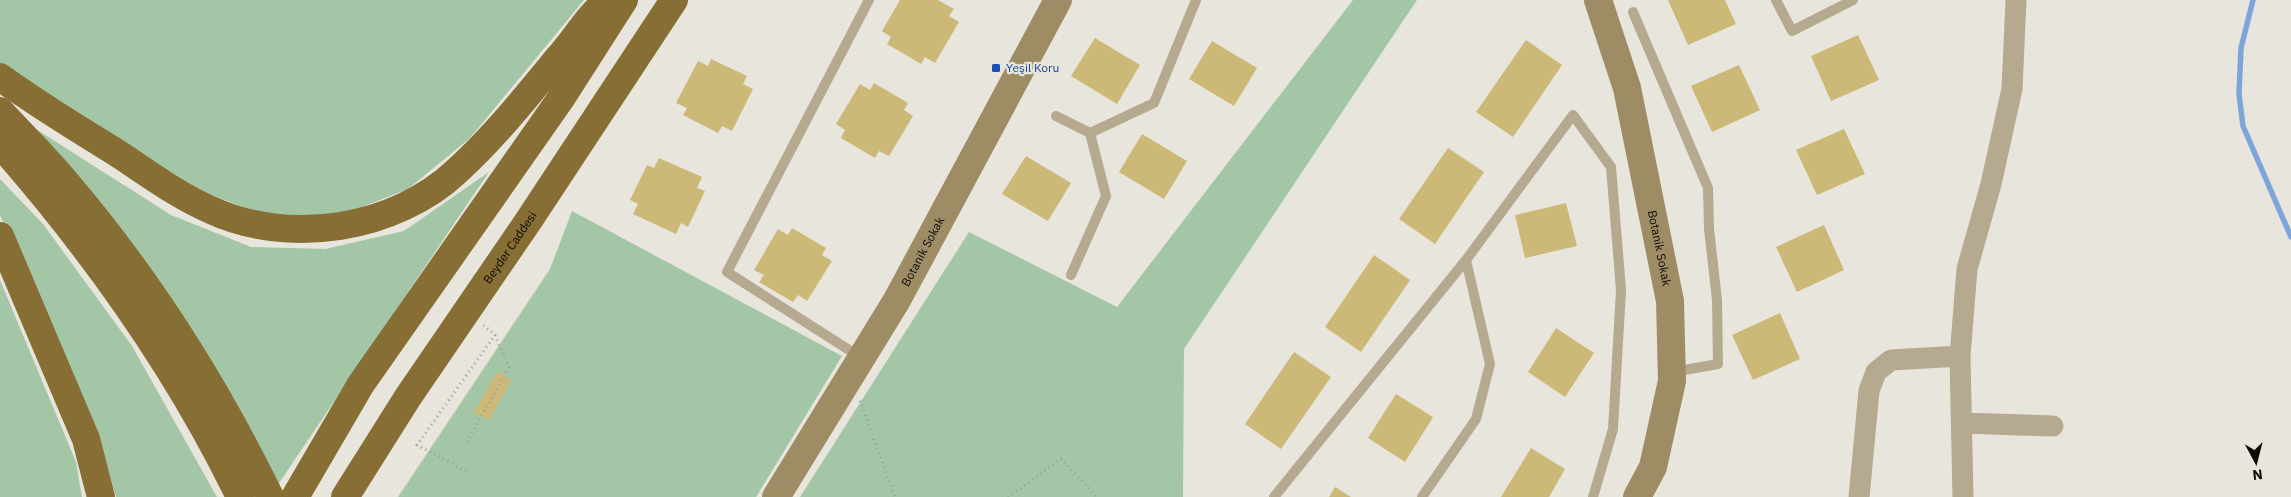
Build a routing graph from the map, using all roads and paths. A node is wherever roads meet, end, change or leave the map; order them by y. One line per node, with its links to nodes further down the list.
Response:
1 (608, 0): 12 (highway)
2 (624, 0): 33 (highway)
3 (674, 0): 20 (highway, Beyder Caddesi)
4 (868, 0): 23 (lane)
5 (1058, 0): 23 (main road, Botanik Sokak)
6 (1196, 0): 15 (lane)
7 (1598, 0): 24 (main road, Botanik Sokak)
8 (1776, 0): 9 (lane)
9 (1853, 0)
10 (2016, 0): 22 (street)
11 (1633, 12): 24 (lane)
12 (0, 77)
13 (0, 111): 32 (highway)
14 (1056, 116): 15 (lane)
15 (1090, 133): 19 (lane)
16 (0, 144): 31 (highway)
17 (0, 236): 30 (highway)
18 (1466, 260): 39 (lane); 40 (lane); 41 (lane)
19 (1071, 275)
20 (466, 312): 21 (path); 34 (highway, Beyder Caddesi)
21 (496, 335): 28 (path); 29 (path)
22 (1960, 356): 26 (street); 43 (street)
23 (861, 357): 25 (main road, Botanik Sokak)
24 (1672, 373): 42 (main road, Botanik Sokak)
25 (844, 385): 35 (main road, Botanik Sokak); 36 (path)
26 (1962, 423): 27 (street); 44 (street)
27 (2053, 426)
28 (467, 442)
29 (466, 471)
30 (101, 497)
31 (240, 497)
32 (270, 497)
33 (295, 497)
34 (345, 497)
35 (776, 497)
36 (895, 497)
37 (1008, 497): 38 (path)
38 (1097, 497)
39 (1274, 497)
40 (1422, 497)
41 (1593, 497)
42 (1638, 497)
43 (1859, 497)
44 (1963, 497)

